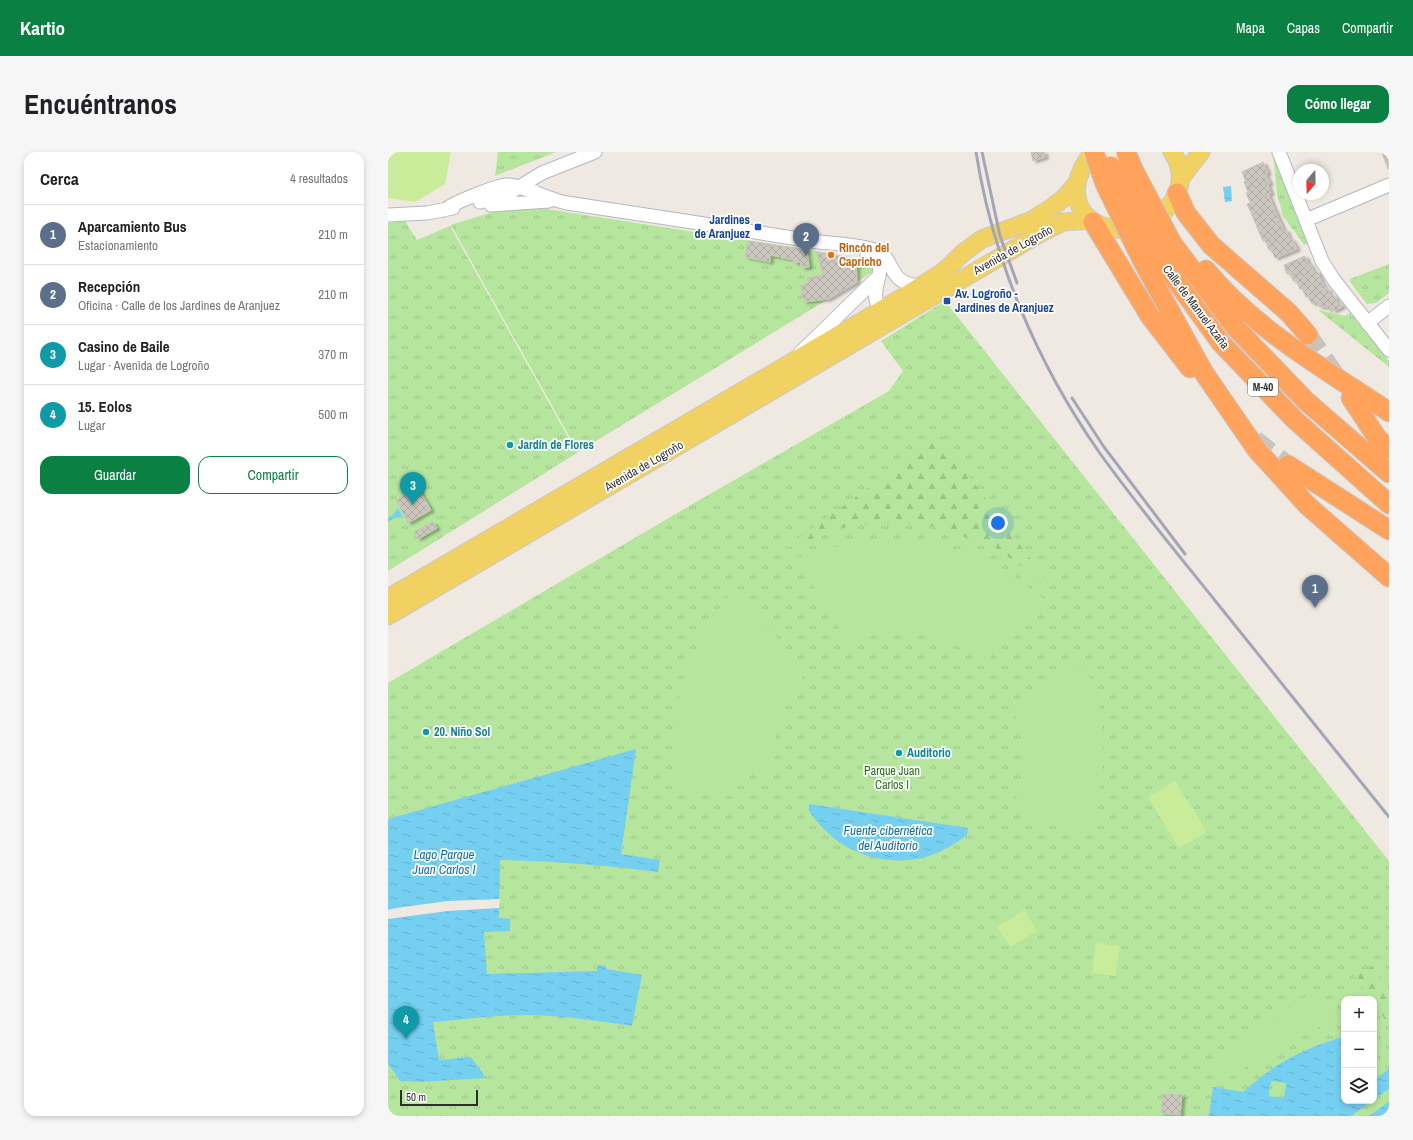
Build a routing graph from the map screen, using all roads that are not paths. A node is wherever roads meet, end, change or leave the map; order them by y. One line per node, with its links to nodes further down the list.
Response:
1 (595, 152): 12 (street)
2 (1093, 152): 9 (main road); 21 (highway, bridge)
3 (1105, 152): 21 (highway, Calle de Manuel Azaña / M-40, bridge)
4 (1126, 152): 19 (highway, Calle de Manuel Azaña / M-40, bridge)
5 (1137, 152): 19 (highway)
6 (1172, 152): 10 (main road)
7 (1201, 152): 10 (main road)
8 (1279, 152): 17 (street)
9 (1077, 183): 18 (main road); 23 (main road, Avenida de Logroño)
10 (1179, 186): 18 (main road, Avenida de Logroño); 28 (highway)
11 (1389, 186): 17 (street)
12 (517, 187): 13 (street); 14 (street); 15 (street)
13 (553, 200): 14 (street); 20 (street)
14 (469, 204): 15 (street)
15 (445, 210): 16 (street)
16 (388, 215)
17 (1306, 220): 27 (street)
18 (1091, 221): 26 (main road, Avenida de Logroño); 31 (highway)
19 (1177, 240): 33 (highway); 38 (highway, Calle de Manuel Azaña / M-40)
20 (819, 243): 22 (street); 23 (street)
21 (1149, 258): 39 (highway, Calle de Manuel Azaña / M-40); 43 (highway)
22 (879, 276): 25 (street); 30 (street, Avenida de Logroño)
23 (920, 286): 25 (main road, Avenida de Logroño)
24 (1389, 306): 27 (street)
25 (880, 310): 26 (street); 30 (main road, Avenida de Logroño)
26 (899, 316): 45 (main road, Avenida de Logroño)
27 (1367, 323): 29 (street)
28 (1308, 335)
29 (1389, 350)
30 (794, 360): 44 (main road, Avenida de Logroño)
31 (1190, 368)
32 (1351, 398): 34 (highway)
33 (1389, 412)
34 (1362, 416): 35 (highway); 36 (highway)
35 (1389, 440)
36 (1389, 449)
37 (1288, 466): 40 (highway)
38 (1389, 473)
39 (1389, 504)
40 (1373, 518): 41 (highway); 42 (highway)
41 (1389, 530)
42 (1389, 537)
43 (1389, 577)
44 (388, 598)
45 (388, 616)

